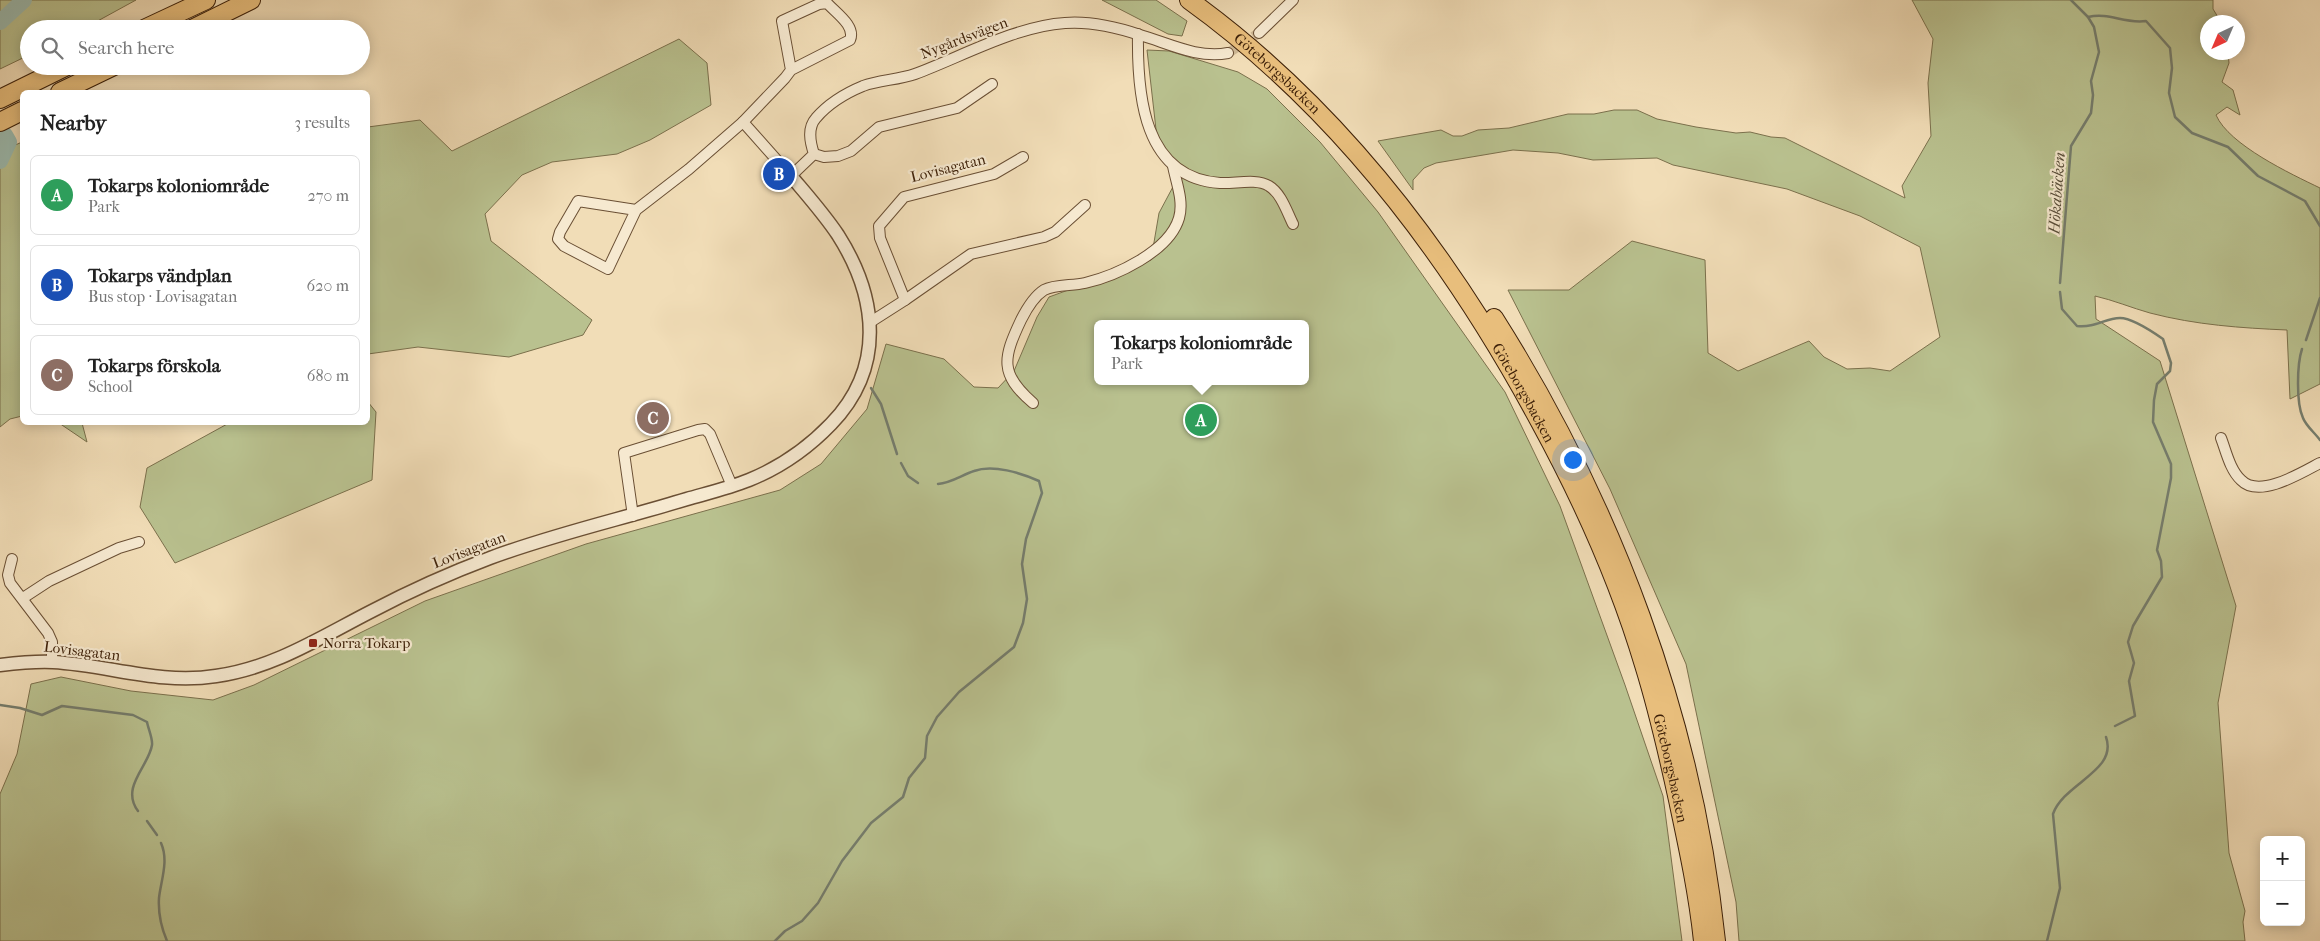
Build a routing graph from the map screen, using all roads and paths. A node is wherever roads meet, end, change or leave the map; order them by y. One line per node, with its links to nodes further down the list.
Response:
1 (206, 0): 6 (highway)
2 (251, 0): 7 (highway)
3 (1189, 0): 39 (highway, Göteborgsbacken)
4 (1207, 0): 40 (highway, Göteborgsbacken)
5 (1293, 0): 8 (street)
6 (163, 20)
7 (210, 20)
8 (1259, 33)
9 (1138, 34): 10 (street, Nygårdsvägen); 20 (street, Nygårdsvägen); 22 (street)
10 (1228, 52)
11 (791, 70): 11 (street); 19 (street)
12 (48, 75): 16 (highway)
13 (95, 75): 15 (highway)
14 (992, 84): 20 (street)
15 (64, 90)
16 (0, 99)
17 (20, 112): 18 (highway)
18 (0, 122)
19 (743, 122): 23 (street, Lovisagatan); 25 (street)
20 (814, 154): 23 (street)
21 (1023, 157): 27 (street, Lovisagatan)
22 (1173, 166): 26 (street); 29 (street)
23 (790, 176): 28 (street, Lovisagatan)
24 (1085, 205): 27 (street)
25 (636, 210): 25 (street)
26 (1294, 224)
27 (905, 300): 28 (street)
28 (869, 323): 32 (street, Lovisagatan)
29 (1033, 403)
30 (2221, 438): 31 (street)
31 (2320, 463)
32 (732, 486): 33 (street, Lovisagatan); 33 (street)
33 (633, 516): 37 (street, Lovisagatan)
34 (139, 542): 36 (street)
35 (12, 559): 36 (street, Lovisagatan)
36 (23, 598): 37 (street, Lovisagatan)
37 (52, 657): 38 (street, Lovisagatan)
38 (0, 665)
39 (1703, 941)
40 (1716, 941)

